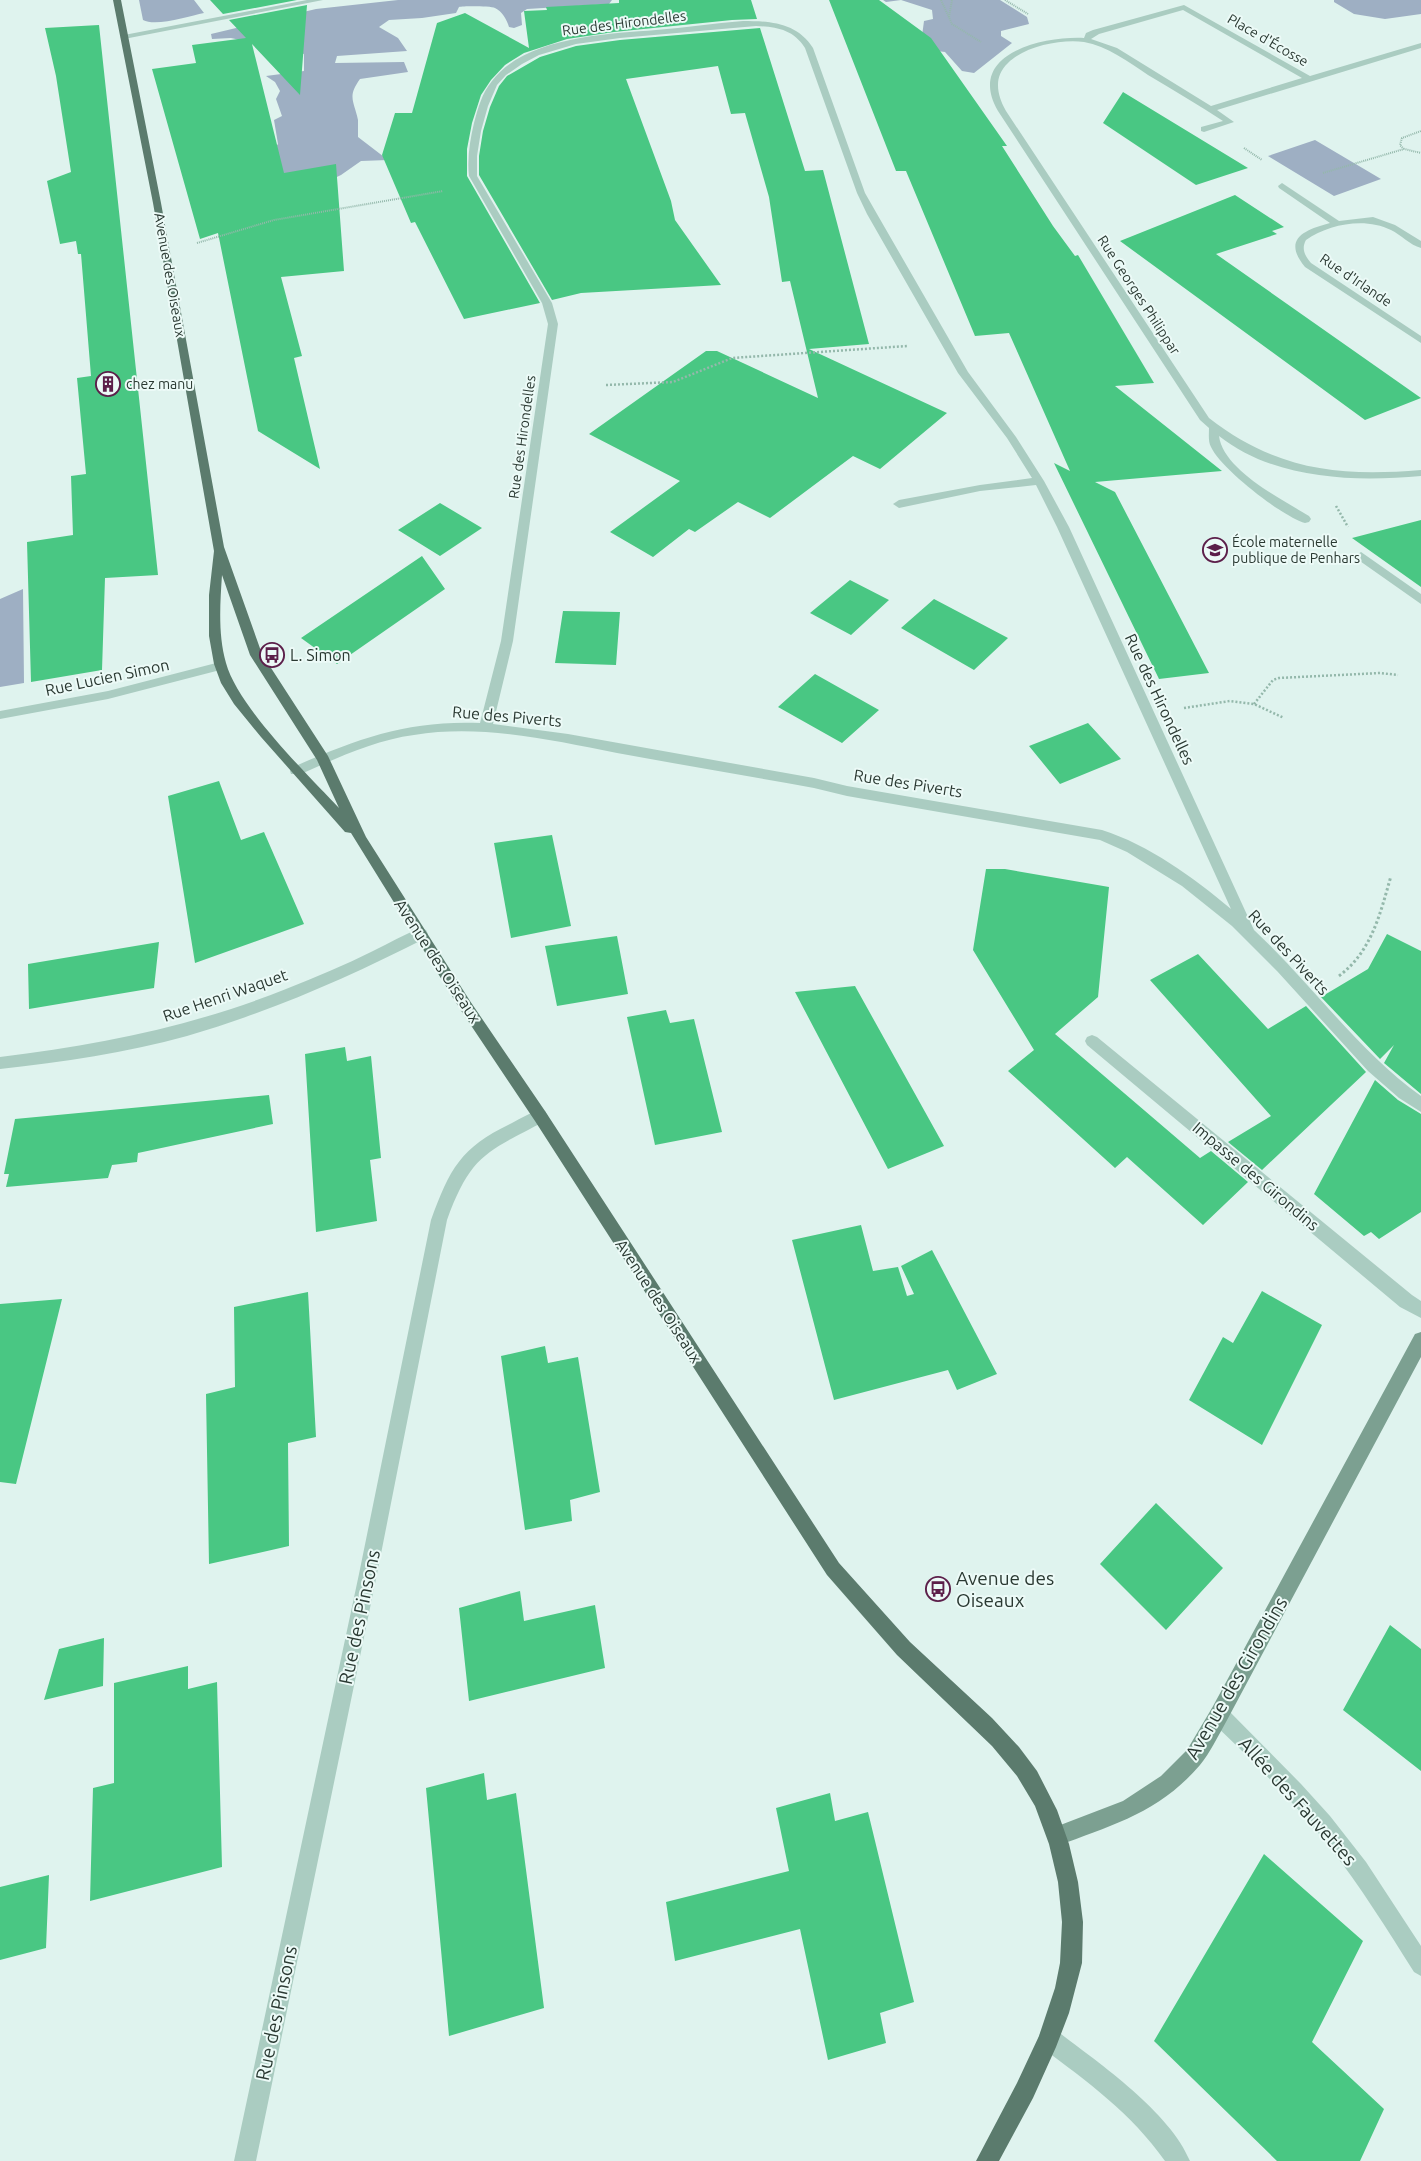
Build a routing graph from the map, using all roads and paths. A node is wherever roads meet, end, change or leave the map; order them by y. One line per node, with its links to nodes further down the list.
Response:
1 (319, 0): 6 (street)
2 (941, 0): 5 (path)
3 (952, 0): 5 (path)
4 (116, 1): 6 (main road, Avenue des Oiseaux)
5 (949, 18): 9 (path)
6 (124, 37): 30 (main road, Avenue des Oiseaux)
7 (1086, 40): 9 (street, Rue Georges Philippar); 10 (street, Place d'Écosse); 11 (street)
8 (1421, 45): 10 (street)
9 (1013, 56): 25 (street, Rue Georges Philippar)
10 (1309, 79): 11 (street, Place d'Écosse)
11 (1210, 109): 12 (street)
12 (1208, 128): 16 (path)
13 (1421, 131): 14 (path)
14 (1404, 149): 15 (path); 16 (path)
15 (1421, 153)
16 (1296, 182): 17 (path)
17 (1282, 186): 19 (street)
18 (439, 192): 20 (path)
19 (1338, 224): 21 (street, Rue d'Irlande); 22 (street, Rue d'Irlande)
20 (189, 245)
21 (1421, 245)
22 (1421, 340)
23 (945, 343): 24 (path); 27 (street, Rue des Hirondelles); 39 (street, Rue des Hirondelles)
24 (606, 385)
25 (1214, 428): 26 (street, Rue Georges Philippar); 29 (street)
26 (1421, 473)
27 (1040, 482): 28 (street); 44 (street, Rue des Hirondelles)
28 (899, 504)
29 (1304, 519)
30 (218, 547): 33 (main road, Avenue des Oiseaux); 40 (main road, Avenue des Oiseaux)
31 (1361, 556): 32 (street)
32 (1421, 600)
33 (220, 666): 37 (street, Rue Lucien Simon); 41 (main road, Avenue des Oiseaux)
34 (1398, 675): 35 (path)
35 (1254, 704): 36 (path); 38 (path)
36 (1178, 708)
37 (0, 715)
38 (1284, 718)
39 (485, 729): 40 (street, Rue des Piverts); 44 (street, Rue des Piverts)
40 (322, 759): 41 (street, Rue des Piverts); 42 (main road, Avenue des Oiseaux)
41 (296, 771): 42 (main road, Avenue des Oiseaux)
42 (360, 839): 45 (main road, Avenue des Oiseaux)
43 (1391, 876): 46 (path)
44 (1248, 931): 46 (street, Rue des Piverts)
45 (422, 934): 48 (street, Rue Henri Waquet); 50 (main road, Avenue des Oiseaux)
46 (1304, 991): 49 (street, Rue des Piverts)
47 (1092, 1040): 51 (street, Impasse des Girondins)
48 (0, 1063)
49 (1421, 1105)
50 (540, 1116): 54 (main road, Avenue des Oiseaux); 57 (street, Rue des Pinsons)
51 (1421, 1310)
52 (1421, 1340): 53 (street, Avenue des Girondins)
53 (1219, 1715): 54 (street, Avenue des Girondins); 55 (street, Allée des Fauvettes)
54 (1057, 1836): 56 (main road)
55 (1421, 1965)
56 (1049, 2039): 58 (main road); 59 (street)
57 (245, 2161)
58 (987, 2161)
59 (1179, 2161)

